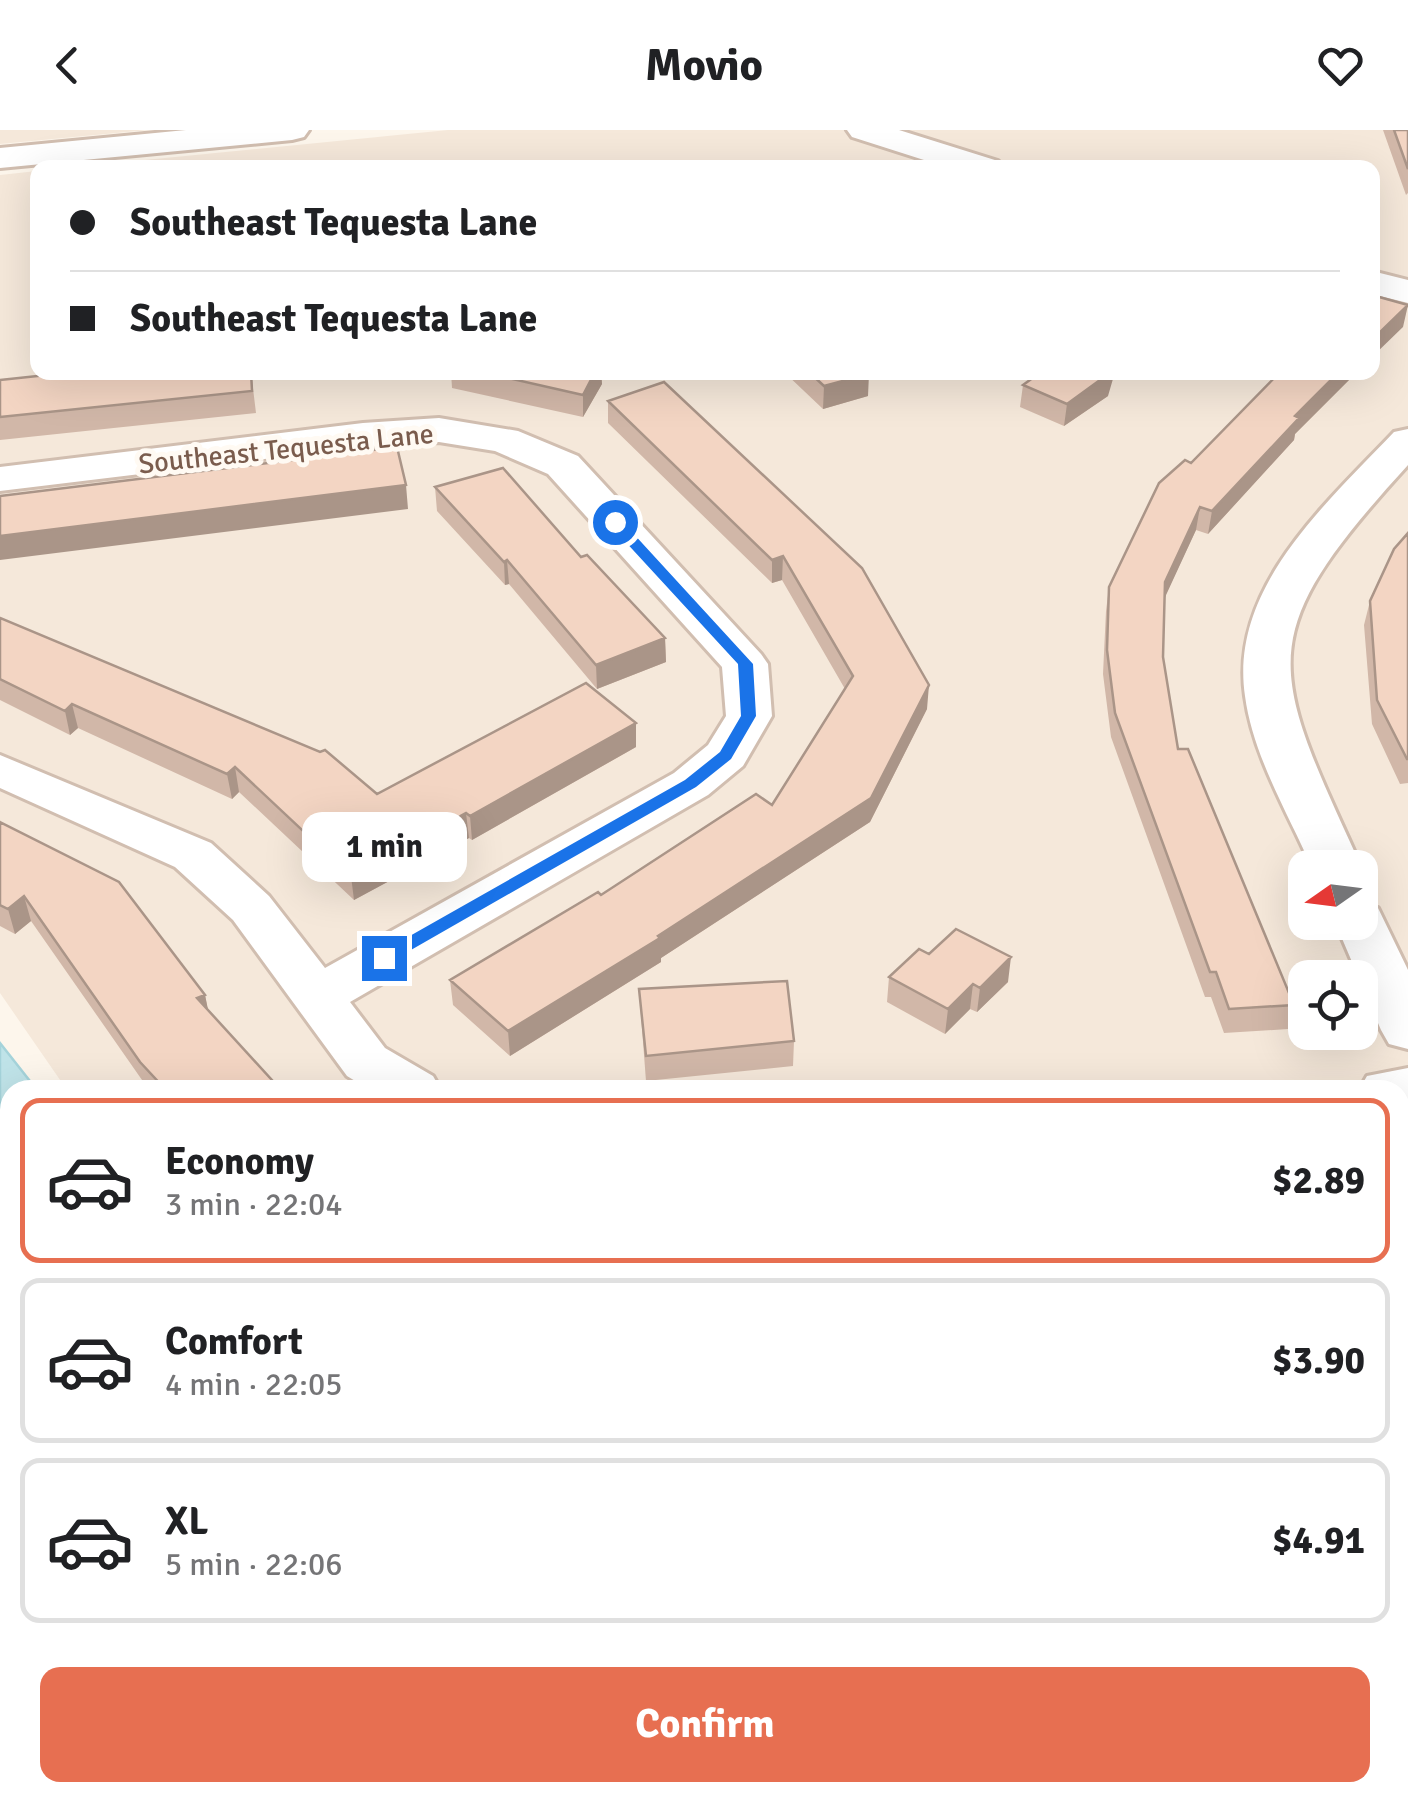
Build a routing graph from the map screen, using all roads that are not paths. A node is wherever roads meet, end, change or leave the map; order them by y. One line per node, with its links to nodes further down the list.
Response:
1 (292, 130): 3 (street)
2 (864, 130): 4 (street)
3 (0, 158)
4 (960, 160)
5 (1380, 284): 6 (street)
6 (1408, 292)
7 (1408, 441): 10 (street)
8 (0, 479): 12 (street, Southeast Tequesta Lane)
9 (0, 770): 12 (street)
10 (1329, 850)
11 (1369, 940): 13 (street)
12 (316, 997): 14 (street)
13 (1408, 1030)
14 (396, 1080)

